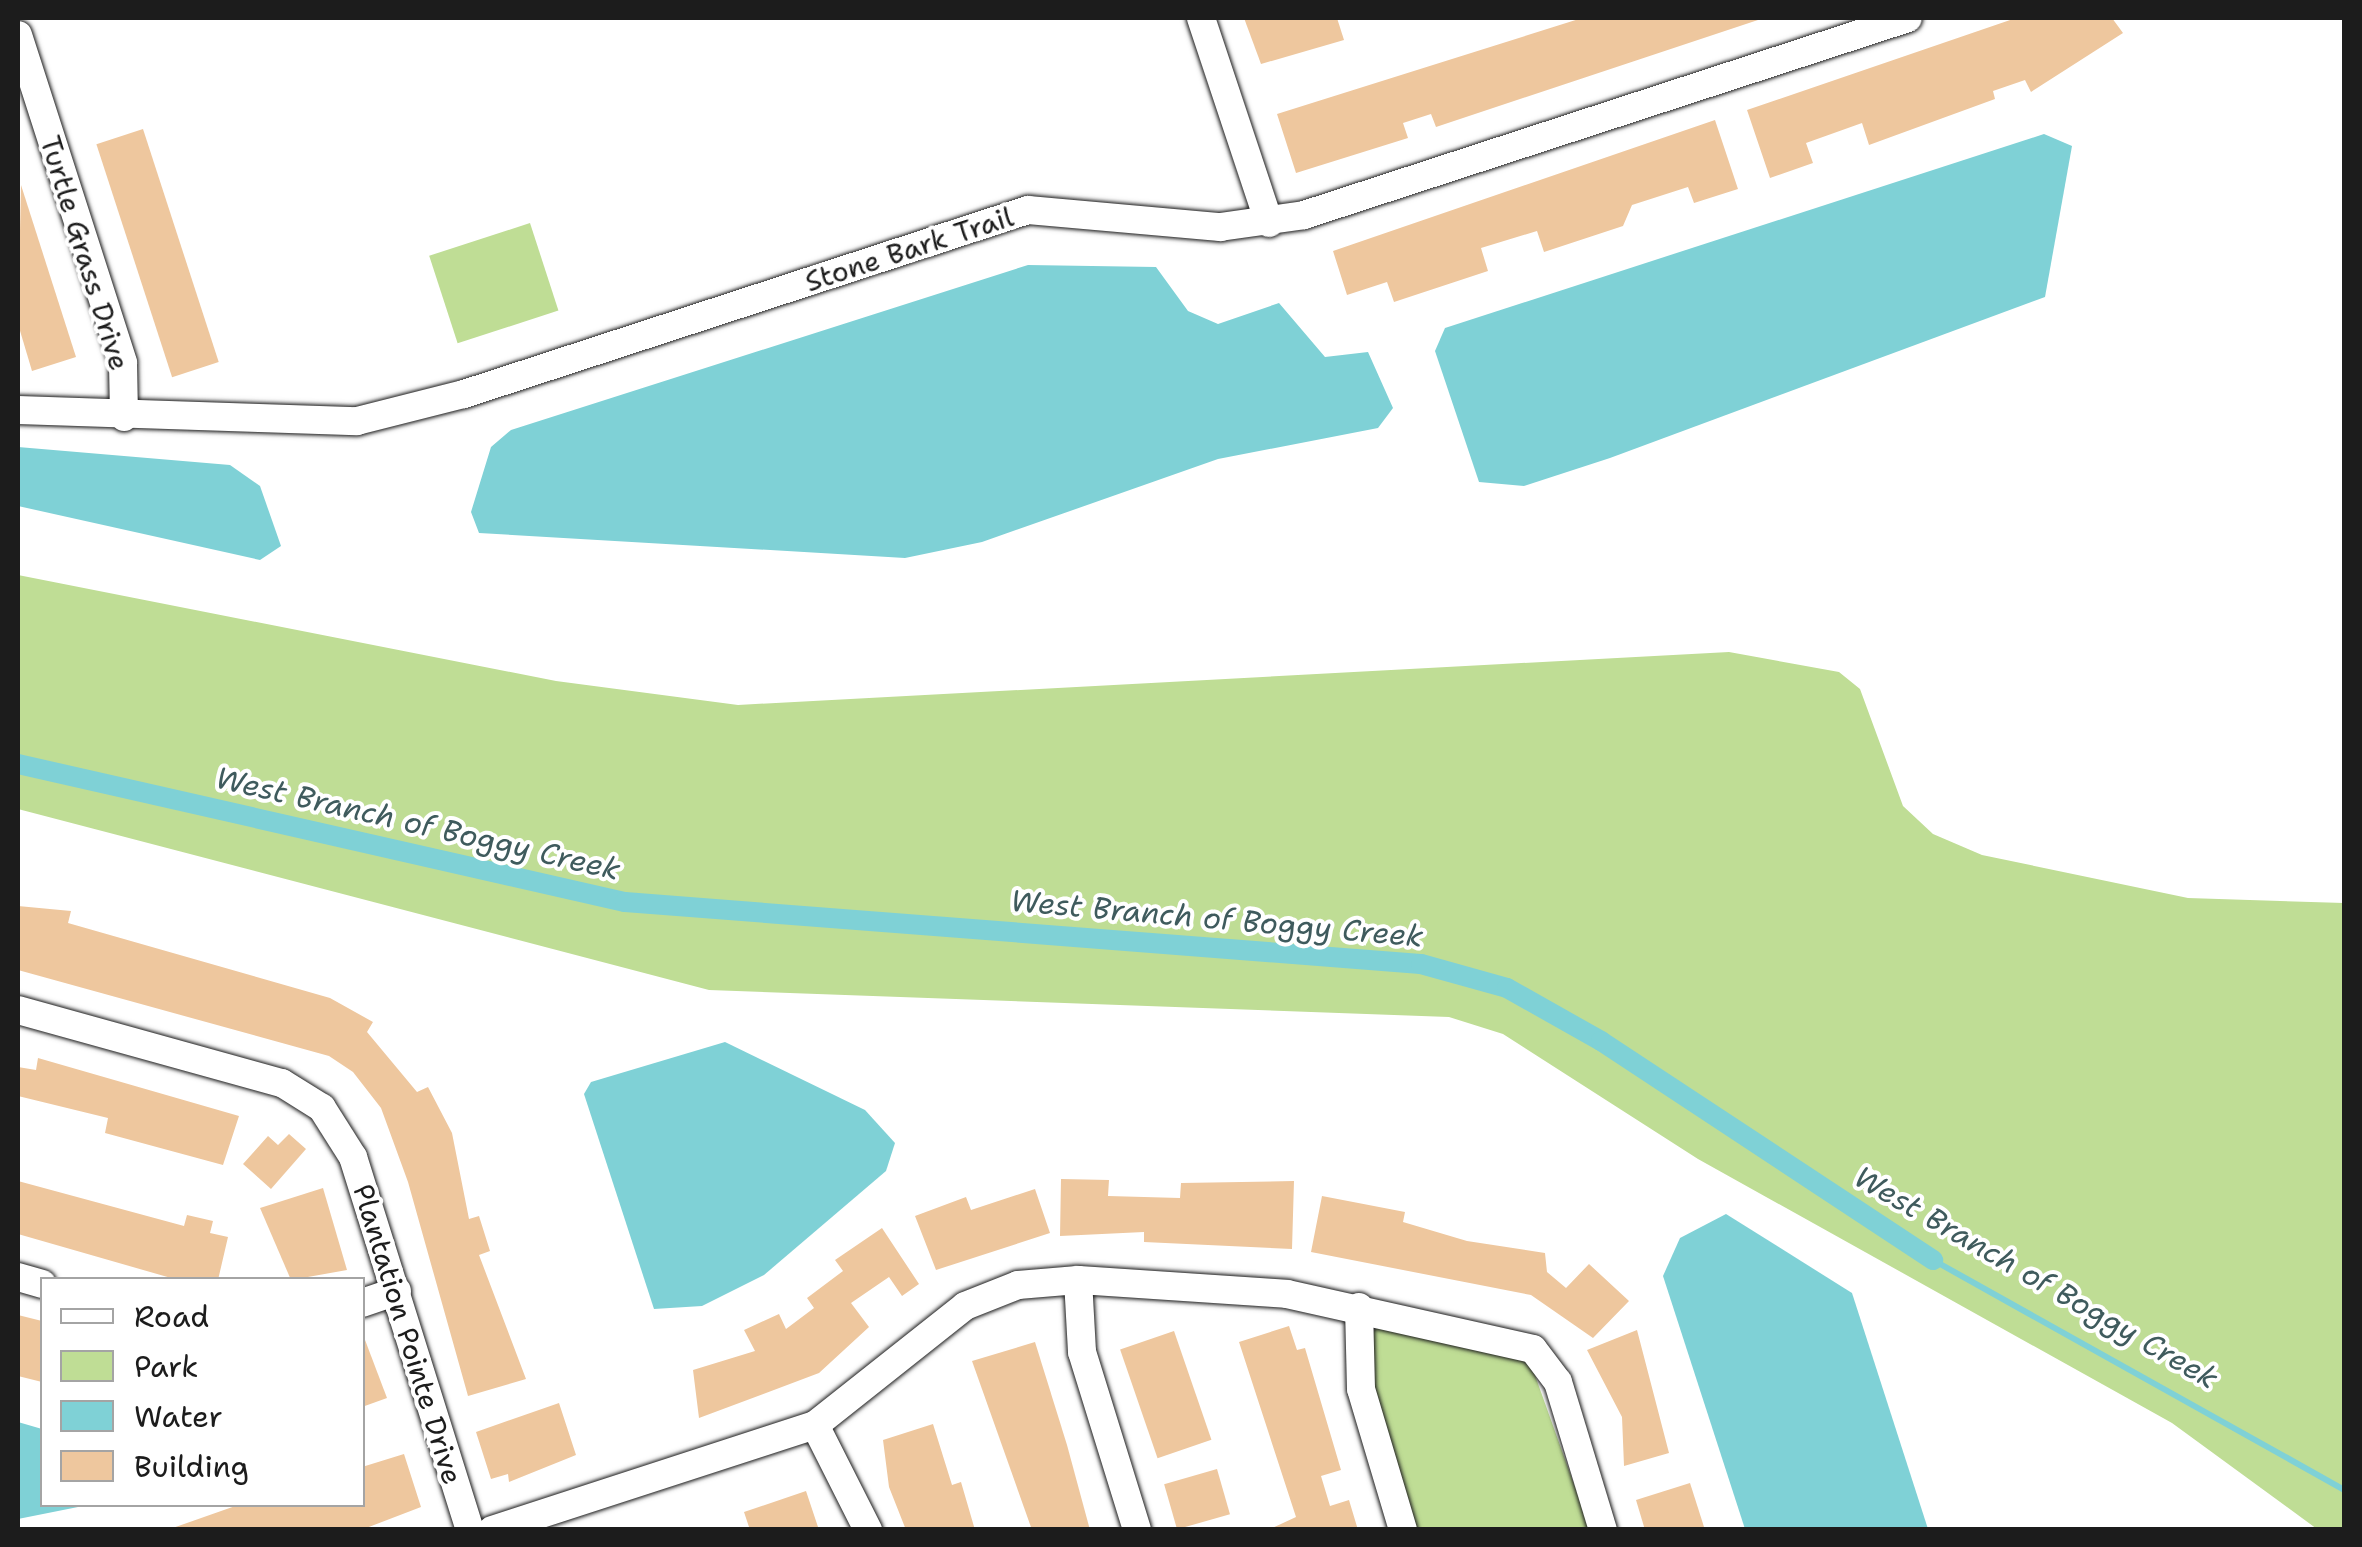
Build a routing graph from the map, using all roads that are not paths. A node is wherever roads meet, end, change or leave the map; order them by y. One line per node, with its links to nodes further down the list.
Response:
1 (1201, 18): 4 (street)
2 (1908, 18): 4 (street, Stone Bark Trail)
3 (18, 34): 6 (street, Turtle Grass Drive)
4 (1269, 224): 6 (street, Stone Bark Trail)
5 (18, 410): 6 (street, Stone Bark Trail)
6 (124, 417)
7 (18, 1010): 9 (street, Plantation Pointe Drive)
8 (1078, 1280): 11 (street); 12 (street); 16 (street)
9 (398, 1292): 10 (street); 13 (street, Plantation Pointe Drive)
10 (365, 1302)
11 (1359, 1307): 17 (street); 18 (street)
12 (814, 1424): 14 (street); 15 (street)
13 (470, 1530)
14 (492, 1530)
15 (868, 1530)
16 (1137, 1530)
17 (1403, 1530)
18 (1603, 1530)

